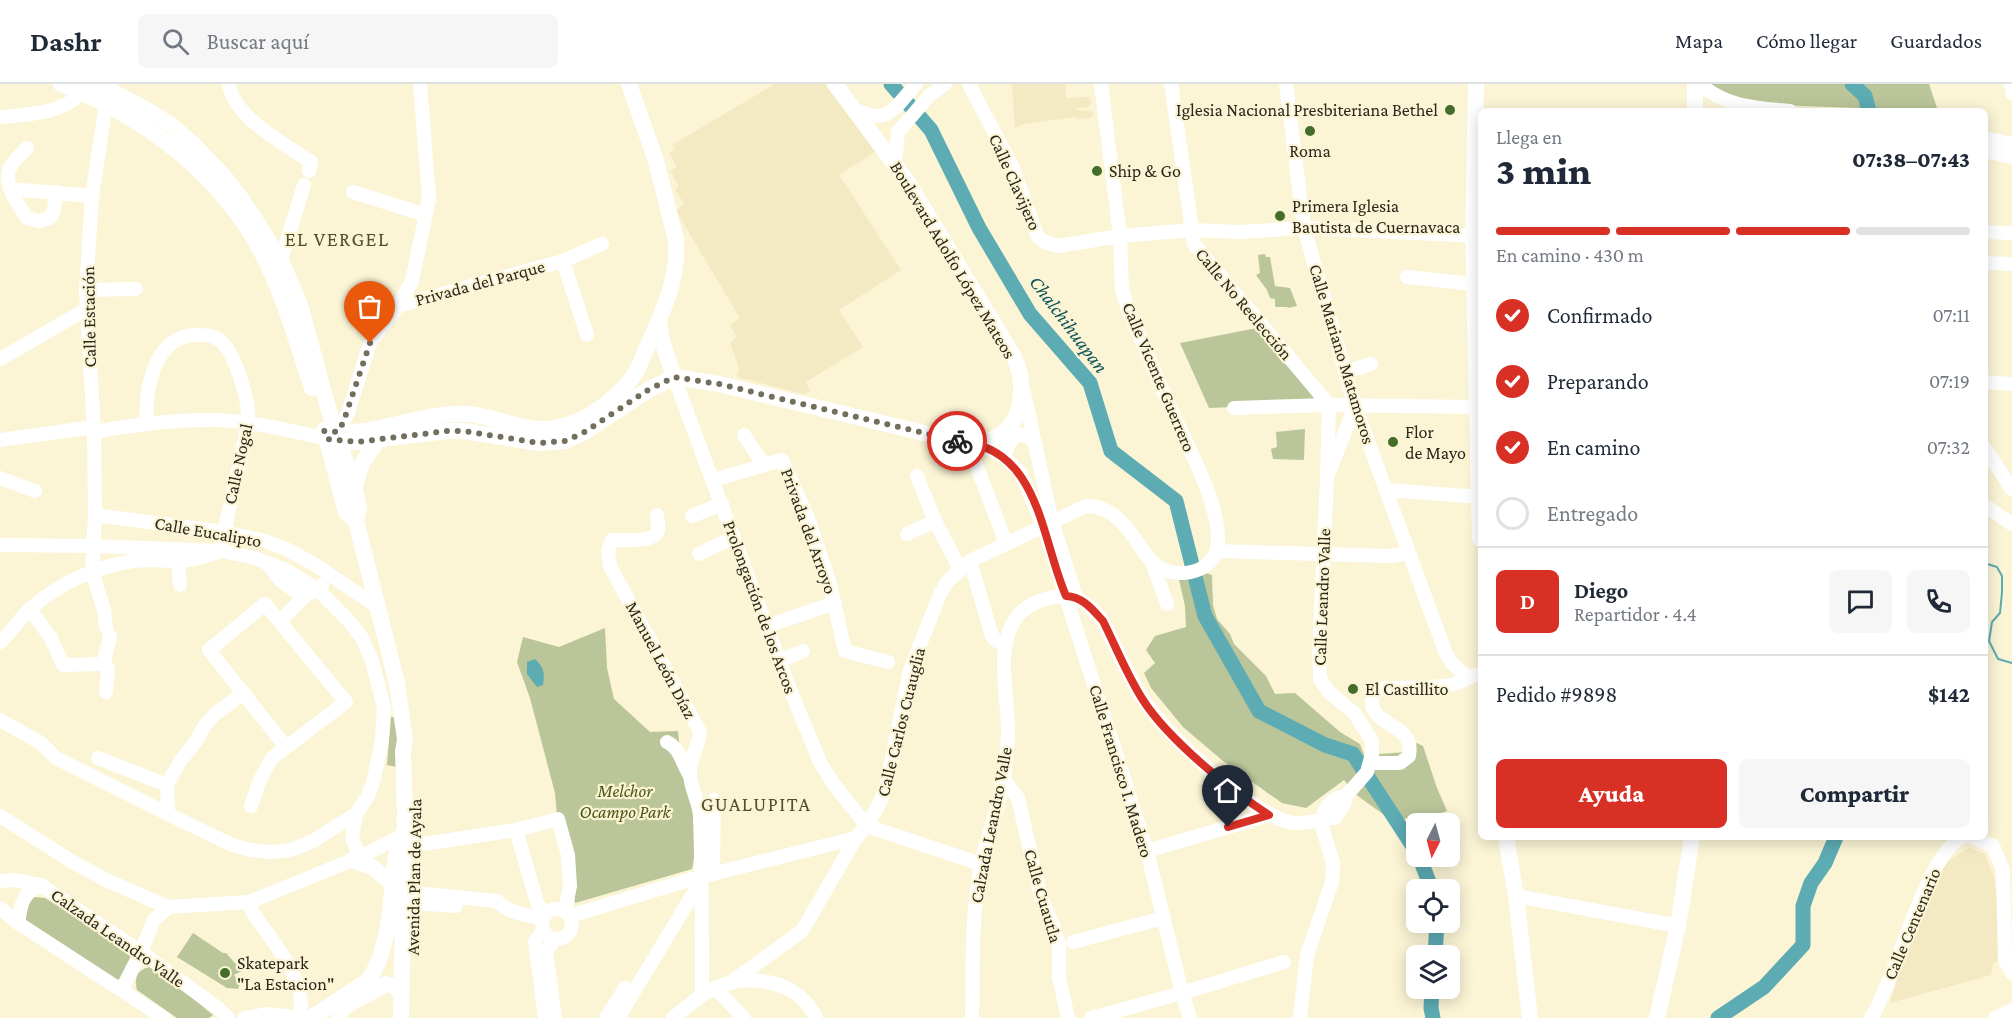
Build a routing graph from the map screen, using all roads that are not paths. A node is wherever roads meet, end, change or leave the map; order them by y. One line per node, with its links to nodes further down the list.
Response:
1 (61, 84): 16 (main road, Avenida Plan de Ayala)
2 (229, 84): 41 (street)
3 (420, 84): 33 (street)
4 (629, 84): 51 (main road)
5 (835, 84): 21 (main road, Boulevard Adolfo López Mateos)
6 (916, 84): 21 (street)
7 (945, 84): 28 (street)
8 (969, 84): 38 (street, Calle Clavijero)
9 (1101, 84): 38 (street, Calle Vicente Guerrero)
10 (1171, 84): 35 (street, Calle No Reelección)
11 (1286, 84): 34 (street, Calle Mariano Matamoros)
12 (1476, 84): 39 (main road)
13 (1695, 84): 19 (main road)
14 (1700, 84): 20 (street)
15 (2011, 84): 18 (street)
16 (84, 88): 17 (main road, Avenida Plan de Ayala); 22 (street)
17 (106, 90): 32 (street, Calle Estación); 41 (main road, Avenida Plan de Ayala); 69 (main road, Avenida Plan de Ayala)
18 (2012, 93)
19 (1695, 108)
20 (1761, 108)
21 (856, 110): 28 (main road, Boulevard Adolfo López Mateos)
22 (0, 117)
23 (1988, 139): 24 (street)
24 (2012, 144)
25 (27, 148): 29 (street)
26 (1988, 152): 27 (street)
27 (2012, 157)
28 (895, 164): 58 (main road, Boulevard Adolfo López Mateos)
29 (10, 189): 30 (street); 30 (street)
30 (56, 192): 32 (street)
31 (353, 192): 33 (street)
32 (92, 196): 48 (street, Calle Estación)
33 (426, 215): 49 (street)
34 (1304, 228): 35 (street, Calle Clavijero); 39 (street, Calle Clavijero); 55 (street, Calle Mariano Matamoros)
35 (1192, 230): 38 (street, Calle Clavijero); 61 (street, Calle No Reelección)
36 (1988, 232): 37 (street)
37 (2012, 233)
38 (1120, 236): 105 (street, Calle Vicente Guerrero)
39 (1477, 236): 46 (main road)
40 (603, 244): 42 (street, Privada del Parque)
41 (281, 260): 69 (main road, Avenida Plan de Ayala)
42 (562, 261): 49 (street, Privada del Parque); 52 (street, Privada del Parque)
43 (1988, 263): 44 (street)
44 (2012, 264)
45 (1407, 277): 46 (street)
46 (1474, 284): 56 (main road)
47 (136, 289): 48 (street)
48 (86, 290): 50 (street, Calle Estación)
49 (398, 306): 69 (street)
50 (87, 309): 53 (street); 67 (street, Calle Estación)
51 (659, 320): 57 (main road); 69 (main road)
52 (587, 335)
53 (0, 359)
54 (1371, 364): 55 (street)
55 (1345, 372): 62 (street, Calle Mariano Matamoros)
56 (1478, 372): 63 (main road)
57 (674, 377): 70 (main road); 73 (main road); 80 (street, Prolongación de los Arcos)
58 (1022, 382): 71 (street, Boulevard Adolfo López Mateos); 73 (main road)
59 (1988, 382): 60 (street)
60 (2012, 384)
61 (1329, 405): 62 (street); 64 (street); 79 (street, Calle Leandro Valle)
62 (1355, 406): 63 (street); 79 (street); 83 (street, Calle Mariano Matamoros)
63 (1478, 407)
64 (1234, 408)
65 (147, 418): 66 (street); 66 (street, Calle Nogal); 67 (street)
66 (248, 420): 69 (street); 95 (street, Calle Nogal)
67 (91, 428): 72 (street); 89 (street, Calle Estación)
68 (744, 435): 76 (street)
69 (332, 436): 70 (main road); 82 (main road, Avenida Plan de Ayala); 91 (main road, Avenida Plan de Ayala)
70 (378, 440): 82 (main road)
71 (1033, 440): 75 (street); 93 (street, Boulevard Adolfo López Mateos)
72 (0, 441)
73 (972, 442): 75 (street); 98 (street)
74 (1988, 453): 81 (street)
75 (1004, 457): 93 (street)
76 (763, 464): 80 (street, Privada del Arroyo); 116 (street, Privada del Arroyo)
77 (917, 476): 92 (street)
78 (0, 478): 84 (street)
79 (1327, 478): 104 (street, Calle Leandro Valle)
80 (713, 480): 86 (street, Prolongación de los Arcos)
81 (2012, 489)
82 (355, 490): 91 (main road, Avenida Plan de Ayala)
83 (1387, 490): 85 (street); 102 (street, Calle Mariano Matamoros)
84 (35, 491)
85 (1478, 497)
86 (722, 504): 90 (street); 97 (street, Prolongación de los Arcos)
87 (1988, 508): 94 (street)
88 (657, 514): 137 (street, Manuel León Díaz)
89 (95, 515): 95 (street, Calle Eucalipto); 100 (street, Calle Estación)
90 (692, 516)
91 (356, 521): 118 (main road, Avenida Plan de Ayala)
92 (935, 521): 96 (street); 108 (street)
93 (1048, 524): 98 (street, Calle Carlos Cuauglia); 109 (street, Calle Carlos Cuauglia); 114 (street, Calle Francisco I. Madero)
94 (2012, 524)
95 (224, 532): 101 (street, Calle Nogal); 111 (street, Calle Eucalipto)
96 (907, 534)
97 (734, 537): 103 (street); 121 (street, Prolongación de los Arcos)
98 (1006, 543): 108 (street, Calle Carlos Cuauglia)
99 (0, 545): 100 (street)
100 (93, 546): 101 (street); 110 (street, Calle Estación)
101 (221, 551): 106 (street); 107 (street)
102 (1408, 553): 104 (street); 128 (street, Calle Mariano Matamoros)
103 (699, 554)
104 (1320, 554): 105 (street); 136 (street, Calle Leandro Valle)
105 (1215, 555): 109 (street)
106 (178, 561): 110 (street); 112 (street)
107 (267, 563): 113 (street); 115 (street)
108 (965, 565): 123 (street); 148 (street, Calle Carlos Cuauglia)
109 (1158, 567): 117 (street, Calle Carlos Cuauglia)
110 (92, 571): 119 (street); 126 (street, Calle Estación)
111 (334, 577): 113 (street); 118 (street, Calle Eucalipto)
112 (180, 585)
113 (316, 589): 115 (street); 144 (street)
114 (1071, 596): 123 (street); 145 (street); 157 (street, Calle Francisco I. Madero)
115 (304, 597): 120 (street)
116 (835, 603): 121 (street, Privada del Arroyo); 127 (street, Privada del Arroyo)
117 (1167, 604)
118 (375, 605): 132 (main road, Avenida Plan de Ayala)
119 (30, 609): 122 (street); 126 (street)
120 (280, 621): 130 (street); 134 (street)
121 (767, 626): 125 (street, Prolongación de los Arcos)
122 (0, 642)
123 (1004, 643): 138 (street, Calzada Leandro Valle)
124 (803, 651): 125 (street)
125 (780, 661): 148 (street, Prolongación de los Arcos)
126 (104, 662): 129 (street)
127 (888, 662)
128 (1474, 676): 136 (street)
129 (106, 692)
130 (244, 693): 134 (street); 139 (street)
131 (0, 720): 143 (street)
132 (405, 739): 142 (main road, Avenida Plan de Ayala); 156 (main road, Avenida Plan de Ayala)
133 (667, 742): 137 (street)
134 (286, 747): 141 (street)
135 (98, 758): 139 (street)
136 (1369, 768): 147 (street)
137 (689, 774): 160 (street)
138 (1004, 780): 159 (street, Calzada Leandro Valle); 204 (street, Calle Cuautla)
139 (167, 785): 143 (street)
140 (714, 800): 160 (street)
141 (251, 806)
142 (405, 810): 150 (main road); 165 (main road, Avenida Plan de Ayala)
143 (168, 814): 144 (street)
144 (357, 814): 158 (street)
145 (1269, 815): 147 (street); 157 (street)
146 (0, 816): 167 (street)
147 (1321, 820): 207 (street)
148 (867, 825): 151 (street, Calle Carlos Cuauglia); 159 (street)
149 (516, 830): 156 (street); 169 (street); 169 (street)
150 (399, 837): 158 (street); 162 (main road)
151 (856, 838): 160 (street); 180 (street, Calle Carlos Cuauglia)
152 (1507, 840): 164 (main road)
153 (1692, 840): 172 (main road)
154 (1958, 840): 210 (street, Calle Centenario)
155 (1979, 840): 179 (street)
156 (416, 845): 165 (main road, Avenida Plan de Ayala)
157 (1147, 851): 170 (street, Calle Francisco I. Madero)
158 (356, 859): 162 (main road); 166 (street)
159 (981, 864): 203 (street, Calzada Leandro Valle)
160 (703, 877): 169 (street); 185 (street); 198 (street); 199 (street)
161 (0, 881): 163 (street, Calzada Leandro Valle)
162 (392, 883): 173 (main road)
163 (41, 885): 171 (street); 176 (street, Calzada Leandro Valle)
164 (1516, 896): 172 (street); 208 (main road)
165 (411, 900): 169 (street); 173 (main road); 177 (main road, Avenida Plan de Ayala); 195 (main road, Avenida Plan de Ayala)
166 (249, 902): 167 (street); 187 (street)
167 (168, 907): 176 (street)
168 (0, 908): 171 (street)
169 (554, 916): 174 (street); 174 (street); 196 (street)
170 (1163, 918): 175 (street); 183 (street, Calle Francisco I. Madero)
171 (18, 922): 182 (street)
172 (1678, 926): 209 (main road)
173 (388, 927): 177 (main road); 192 (main road)
174 (555, 939): 197 (street)
175 (1073, 942)
176 (141, 951): 182 (street); 189 (street, Calzada Leandro Valle)
177 (402, 951): 184 (main road, Avenida Plan de Ayala)
178 (1284, 962): 183 (street)
179 (2012, 973)
180 (730, 983): 181 (street); 202 (street)
181 (715, 988): 185 (street); 201 (street)
182 (122, 989): 188 (street)
183 (1182, 993): 205 (street); 206 (street, Calle Francisco I. Madero)
184 (401, 996): 193 (main road); 194 (main road, Avenida Plan de Ayala)
185 (702, 996): 200 (street)
186 (2012, 1010): 211 (street)
187 (299, 1017): 190 (street); 191 (street)
188 (164, 1018)
189 (228, 1018)
190 (244, 1018)
191 (304, 1018)
192 (311, 1018)
193 (339, 1018)
194 (401, 1018)
195 (412, 1018)
196 (545, 1018)
197 (555, 1018)
198 (606, 1018)
199 (618, 1018)
200 (673, 1018)
201 (744, 1018)
202 (816, 1018)
203 (972, 1018)
204 (1068, 1018)
205 (1092, 1018)
206 (1190, 1018)
207 (1300, 1018)
208 (1530, 1018)
209 (1657, 1018)
210 (1871, 1018)
211 (1995, 1018)

